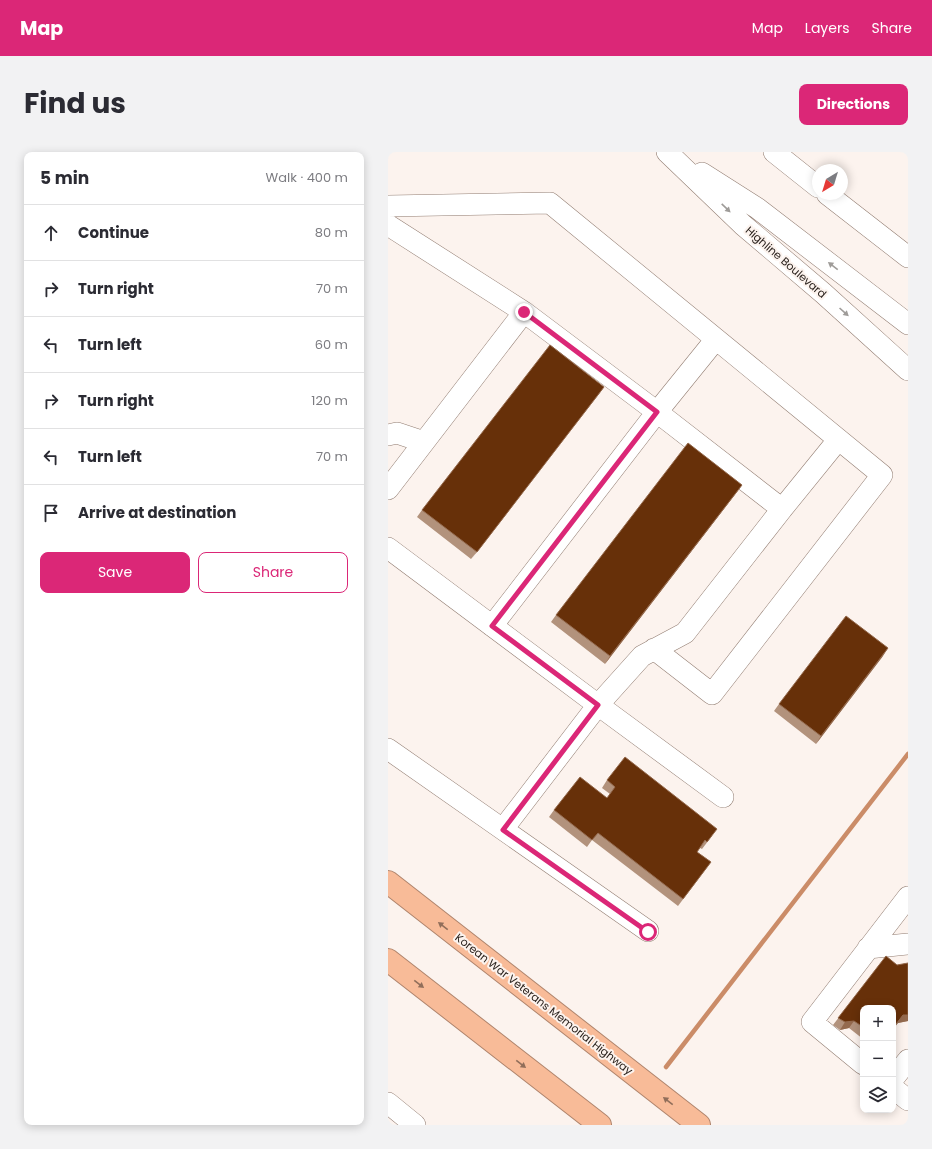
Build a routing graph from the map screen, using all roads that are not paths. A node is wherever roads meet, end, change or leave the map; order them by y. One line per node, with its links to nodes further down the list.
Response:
1 (668, 152): 9 (street, Highline Boulevard, one-way to 1); 11 (street, Highline Boulevard, one-way to 11)
2 (774, 152): 3 (street)
3 (812, 182)
4 (835, 200): 7 (street)
5 (388, 206): 10 (street)
6 (388, 225): 8 (street)
7 (908, 257)
8 (524, 312): 12 (street); 15 (street)
9 (908, 324)
10 (716, 339): 12 (street); 14 (street)
11 (908, 370)
12 (657, 412): 17 (street); 19 (street)
13 (388, 435): 15 (street)
14 (838, 440): 17 (street); 20 (street)
15 (424, 442): 16 (street)
16 (388, 489)
17 (782, 509): 20 (street)
18 (388, 548): 19 (street)
19 (492, 626): 21 (street)
20 (654, 649): 21 (street)
21 (598, 705): 23 (street); 24 (street)
22 (388, 749): 24 (street)
23 (724, 797)
24 (503, 830): 27 (street)
25 (388, 882): 39 (highway, Korean War Veterans Memorial Highway, one-way to 25)
26 (908, 897): 29 (street)
27 (648, 932)
28 (908, 944): 29 (street)
29 (868, 948): 32 (street)
30 (388, 960): 38 (highway, one-way to 38)
31 (908, 1060): 33 (street)
32 (860, 1062)
33 (895, 1077)
34 (896, 1090): 35 (street)
35 (908, 1100)
36 (388, 1103): 37 (street)
37 (415, 1125)
38 (600, 1125)
39 (699, 1125)

